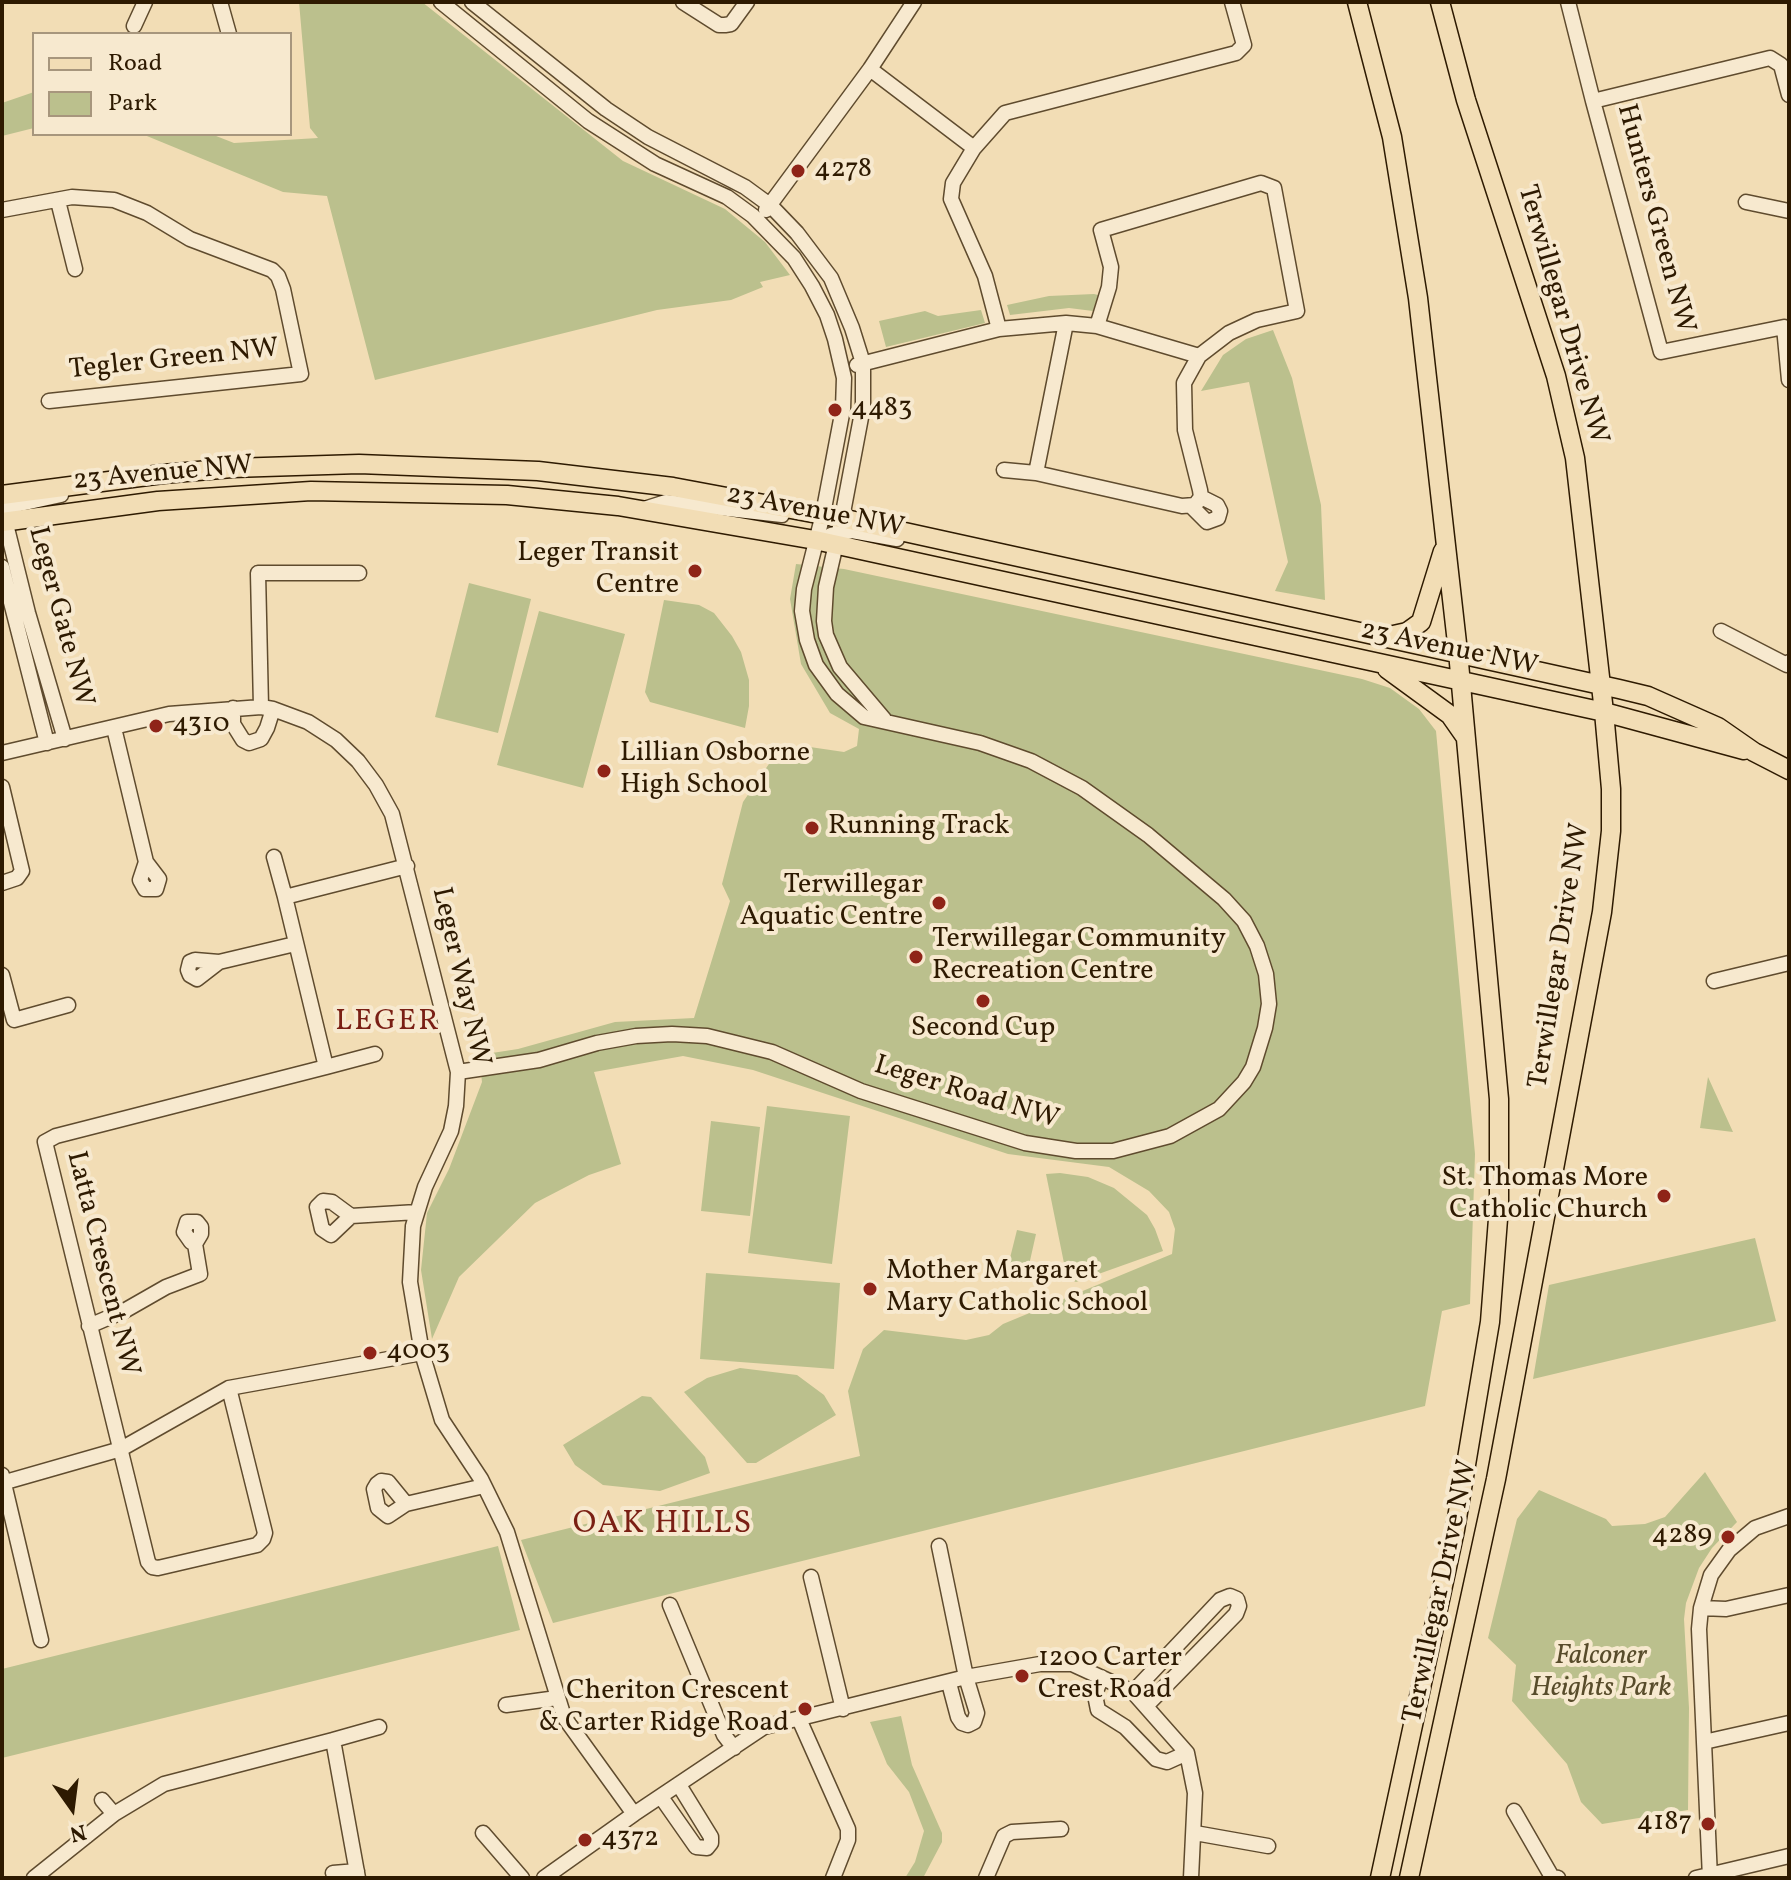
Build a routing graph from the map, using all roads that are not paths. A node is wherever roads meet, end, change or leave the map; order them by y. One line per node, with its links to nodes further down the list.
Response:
1 (145, 2): 12 (street)
2 (220, 2): 13 (street)
3 (441, 2): 23 (street)
4 (472, 2): 20 (street)
5 (683, 2): 6 (street)
6 (747, 2)
7 (914, 2): 14 (street)
8 (1232, 2): 17 (street)
9 (1357, 2): 41 (main road, Terwillegar Drive NW)
10 (1440, 2): 51 (main road, Terwillegar Drive NW)
11 (1568, 2): 16 (street)
12 (134, 26)
13 (228, 32)
14 (870, 69): 17 (street); 20 (street)
15 (1789, 95): 16 (street, Hunters Green NW)
16 (1593, 101): 31 (street, Hunters Green NW)
17 (974, 148): 27 (street)
18 (58, 201): 21 (street, Tegler Green NW); 24 (street); 32 (street, Tegler Green NW)
19 (1746, 202): 22 (street)
20 (771, 206): 23 (street); 29 (street)
21 (2, 210)
22 (1789, 211)
23 (757, 220): 30 (street)
24 (75, 269)
25 (1066, 323): 26 (street); 27 (street); 34 (street)
26 (1097, 326): 28 (street); 28 (street)
27 (999, 329): 29 (street)
28 (1199, 356): 34 (street)
29 (863, 363): 30 (street); 39 (street)
30 (842, 370): 39 (street)
31 (1789, 380)
32 (49, 401)
33 (1004, 470): 34 (street)
34 (1036, 473)
35 (163, 474): 36 (main road, 23 Avenue NW); 38 (street); 39 (main road, 23 Avenue NW)
36 (2, 495)
37 (642, 509): 38 (main road, 23 Avenue NW); 39 (street); 40 (main road, 23 Avenue NW)
38 (3, 515): 44 (street, Leger Gate NW)
39 (832, 526): 40 (main road, 23 Avenue NW); 46 (main road, 23 Avenue NW); 49 (main road, 23 Avenue NW); 55 (street)
40 (815, 540): 55 (street, Leger Road NW)
41 (1445, 541): 46 (main road); 47 (main road, Terwillegar Drive NW)
42 (2, 567): 44 (street, Leger Gate NW)
43 (359, 573): 53 (street)
44 (15, 617): 57 (street, Leger Gate NW); 58 (street, Leger Gate NW)
45 (1721, 631): 48 (street)
46 (1386, 637): 47 (main road, 23 Avenue NW)
47 (1458, 652): 50 (main road, Terwillegar Drive NW); 51 (main road, 23 Avenue NW)
48 (1789, 662)
49 (1378, 664): 50 (main road, 23 Avenue NW); 59 (main road)
50 (1459, 682): 54 (main road, 23 Avenue NW); 59 (main road, Terwillegar Drive NW)
51 (1601, 684): 54 (main road, Terwillegar Drive NW); 60 (main road, 23 Avenue NW)
52 (233, 708): 53 (street, Leger Way NW); 53 (street); 56 (street, Leger Way NW)
53 (267, 708): 66 (street, Leger Way NW)
54 (1604, 712): 60 (main road, 23 Avenue NW); 131 (main road, Terwillegar Drive NW)
55 (884, 719): 77 (street, Leger Road NW)
56 (114, 728): 57 (street, Leger Way NW); 65 (street)
57 (65, 739): 58 (street, Leger Way NW)
58 (47, 743): 61 (street, Leger Way NW)
59 (1466, 743): 130 (main road, Terwillegar Drive NW)
60 (1754, 752): 62 (main road)
61 (2, 753)
62 (1789, 770)
63 (2, 787): 67 (street)
64 (274, 857): 68 (street)
65 (146, 862)
66 (407, 866): 68 (street); 77 (street, Leger Way NW)
67 (2, 883)
68 (285, 897): 69 (street)
69 (295, 944): 70 (street); 76 (street)
70 (219, 962)
71 (1789, 963): 73 (street)
72 (2, 975): 74 (street)
73 (1714, 981)
74 (68, 1005)
75 (375, 1054): 76 (street, Latta Crescent NW)
76 (326, 1067): 81 (street, Latta Crescent NW)
77 (458, 1072): 78 (street, Leger Way NW)
78 (417, 1212): 79 (street); 82 (street, Leger Way NW)
79 (351, 1216)
80 (195, 1244): 81 (street)
81 (89, 1326): 84 (street, Latta Crescent NW)
82 (422, 1353): 83 (street); 86 (street, Leger Way NW)
83 (229, 1388): 84 (street); 84 (street, Latta Crescent NW)
84 (121, 1449): 85 (street)
85 (3, 1480): 94 (street)
86 (484, 1486): 87 (street); 99 (street, Leger Way NW)
87 (406, 1504)
88 (1789, 1516): 93 (street)
89 (939, 1546): 95 (street)
90 (811, 1577): 102 (street)
91 (1789, 1595): 93 (street)
92 (670, 1605): 108 (street)
93 (1701, 1608): 107 (street)
94 (41, 1640)
95 (966, 1677): 96 (street); 97 (street); 97 (street)
96 (1101, 1677): 98 (street); 109 (street)
97 (949, 1683): 102 (street)
98 (1133, 1692): 101 (street); 101 (street)
99 (557, 1698): 100 (street); 115 (street, Leger Way NW)
100 (506, 1705)
101 (1146, 1706): 109 (street)
102 (843, 1709): 103 (street)
103 (799, 1719): 108 (street); 127 (street)
104 (1789, 1723): 107 (street)
105 (379, 1727): 106 (street)
106 (333, 1740): 114 (street); 122 (street)
107 (1704, 1742): 124 (street)
108 (734, 1748): 110 (street)
109 (1187, 1753): 118 (street)
110 (679, 1785): 111 (street); 111 (street)
111 (661, 1797): 115 (street)
112 (102, 1800): 114 (street)
113 (1514, 1811): 132 (street)
114 (114, 1814): 125 (street)
115 (634, 1814): 123 (street)
116 (1061, 1829): 128 (street)
117 (483, 1833): 126 (street)
118 (1195, 1833): 119 (street); 129 (street)
119 (1268, 1846)
120 (1789, 1856): 124 (street)
121 (333, 1873): 122 (street)
122 (358, 1875)
123 (553, 1876)
124 (1705, 1877)
125 (34, 1878)
126 (522, 1878)
127 (833, 1878)
128 (986, 1878)
129 (1191, 1878)
130 (1380, 1878)
131 (1409, 1878)
132 (1558, 1878)

